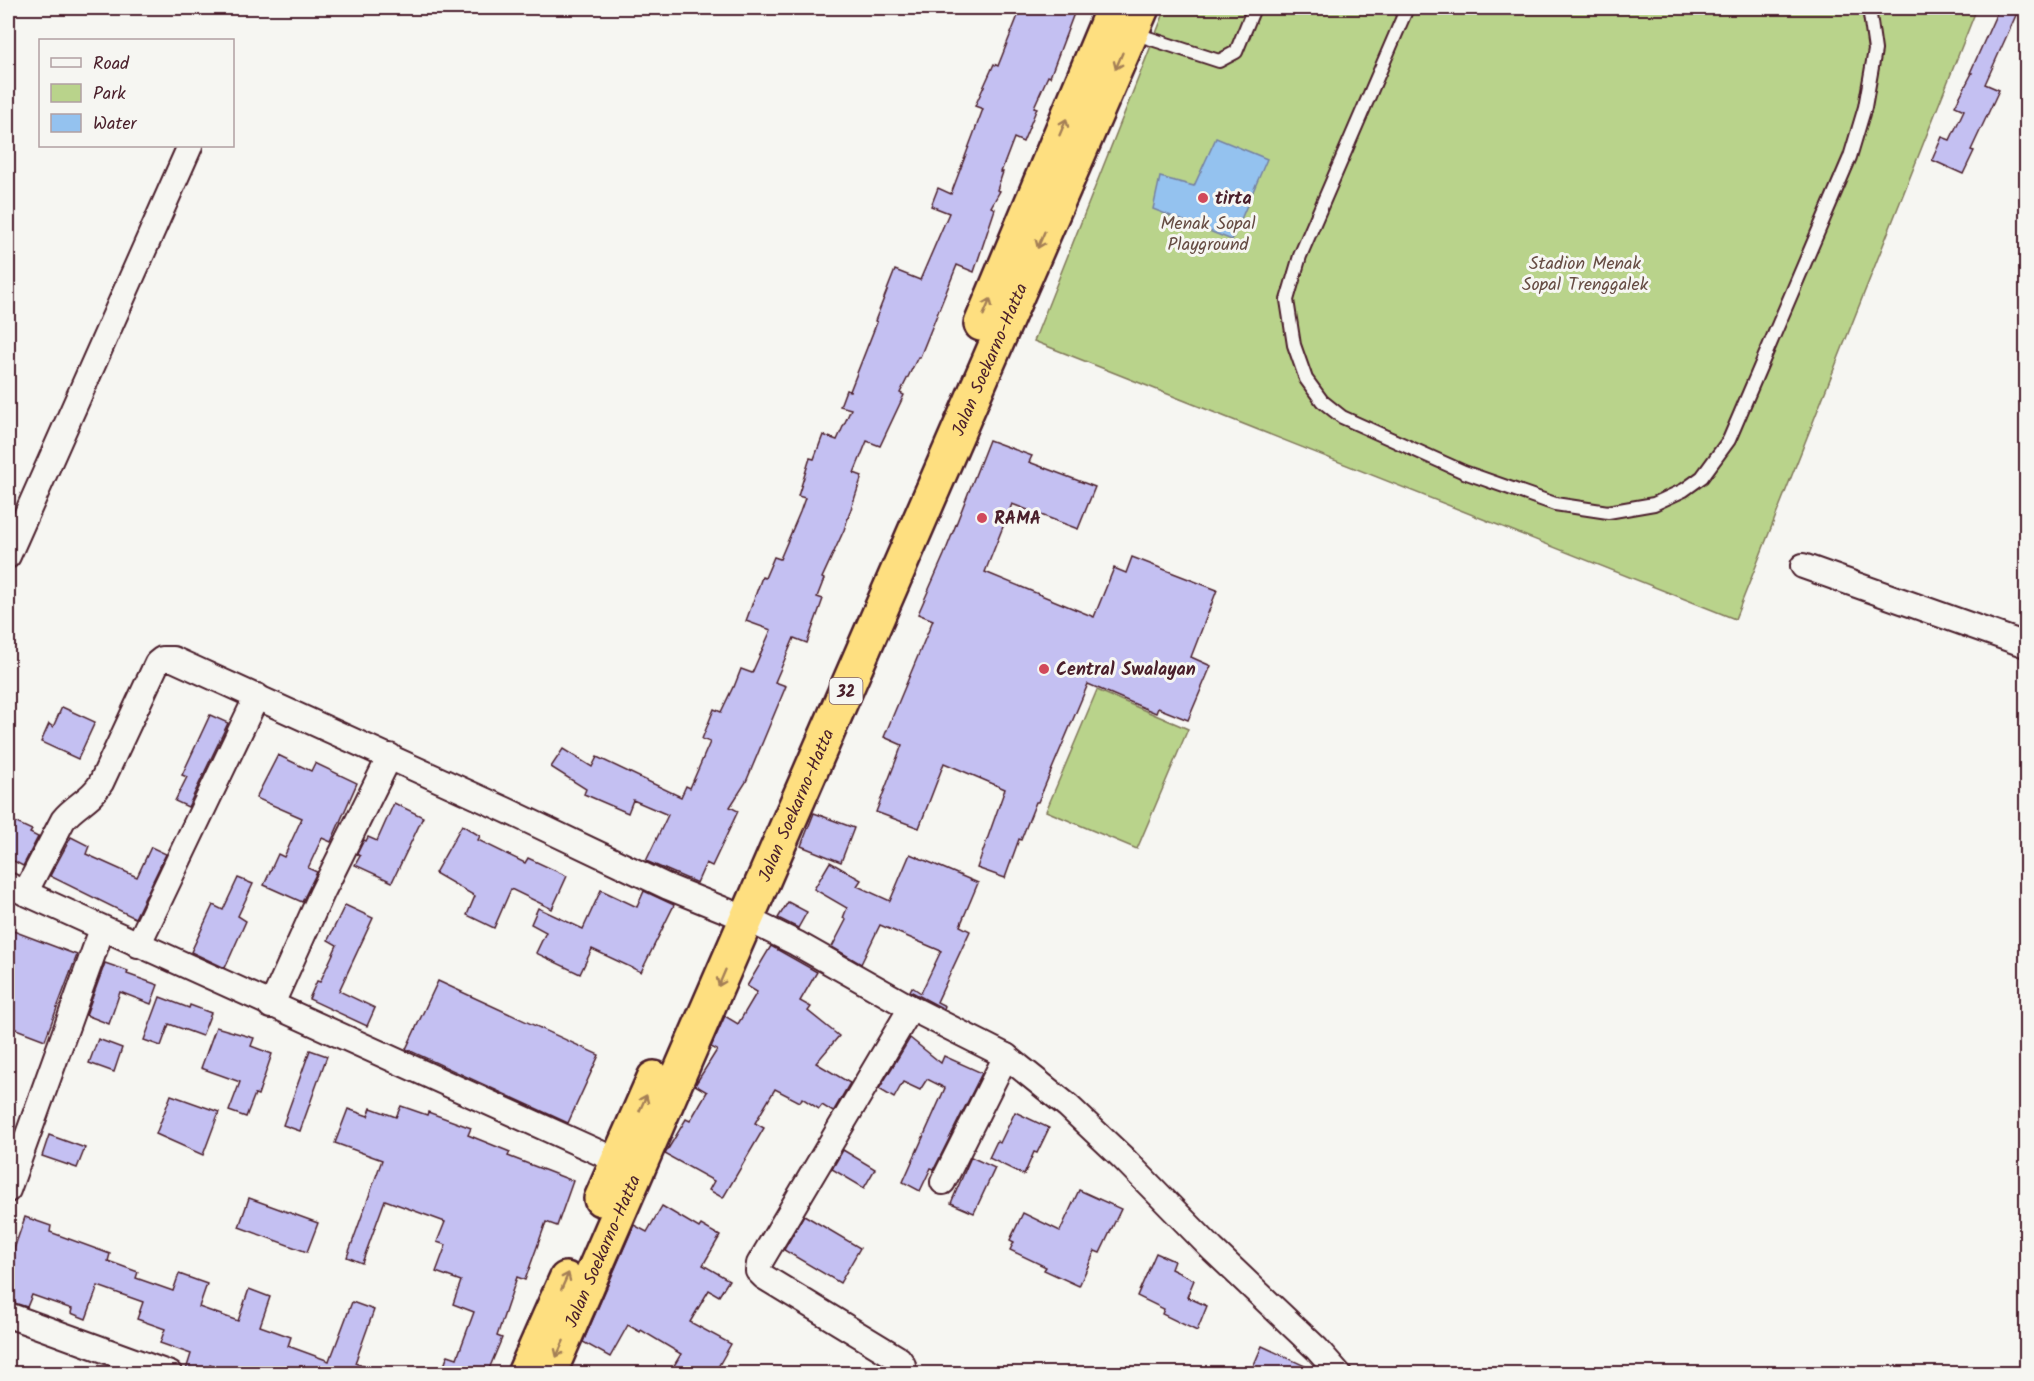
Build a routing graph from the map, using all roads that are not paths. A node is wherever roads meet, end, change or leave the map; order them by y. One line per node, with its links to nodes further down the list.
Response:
1 (1254, 8): 4 (lane)
2 (1407, 8): 3 (lane)
3 (1869, 8)
4 (1122, 20): 12 (highway, Jalan Soekarno-Hatta / 32)
5 (190, 147): 6 (street)
6 (8, 556)
7 (1803, 566): 8 (street)
8 (2026, 645)
9 (257, 696): 10 (street); 11 (street); 14 (street)
10 (390, 756): 12 (street); 15 (street)
11 (16, 889): 13 (street)
12 (738, 914): 16 (street); 18 (highway, Jalan Soekarno-Hatta / 32)
13 (102, 929): 14 (street); 20 (street)
14 (138, 945): 15 (street)
15 (271, 1006): 18 (street)
16 (910, 1008): 17 (street); 25 (street)
17 (1006, 1056): 19 (street); 26 (street)
18 (628, 1165): 23 (highway, Jalan Soekarno-Hatta / 32, one-way to 18); 24 (highway, Jalan Soekarno-Hatta / 32, one-way to 24)
19 (943, 1182)
20 (8, 1190)
21 (8, 1316): 22 (street)
22 (170, 1374)
23 (524, 1374)
24 (549, 1374)
25 (902, 1374)
26 (1339, 1374)

